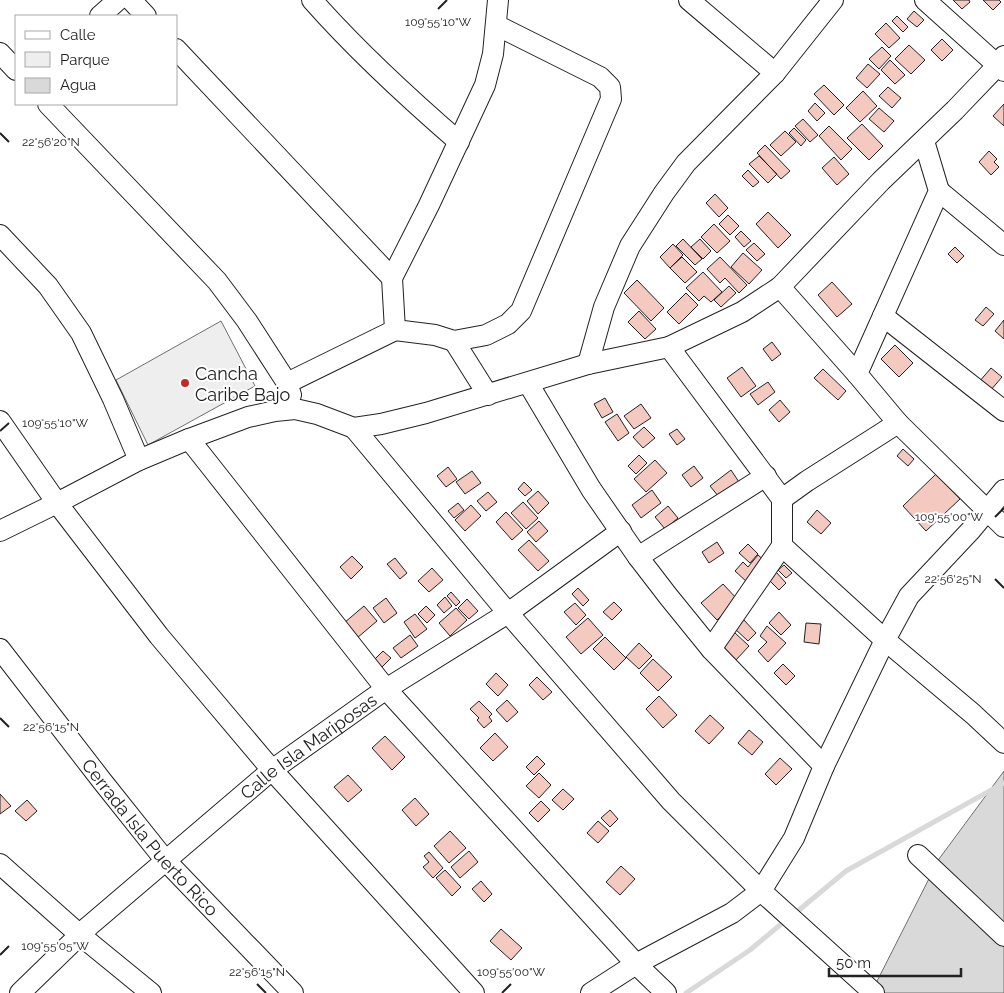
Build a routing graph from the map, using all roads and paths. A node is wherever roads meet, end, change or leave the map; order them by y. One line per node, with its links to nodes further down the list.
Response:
1 (118, 0): 8 (street)
2 (131, 0): 9 (street)
3 (312, 0): 18 (street)
4 (498, 0): 10 (street)
5 (689, 0): 15 (street)
6 (833, 0): 15 (street)
7 (925, 0): 13 (street)
8 (101, 15)
9 (145, 15)
10 (496, 25): 18 (street); 26 (street)
11 (178, 51): 22 (street)
12 (0, 53): 14 (street)
13 (1002, 64): 17 (street)
14 (15, 69)
15 (775, 74): 28 (street)
16 (49, 105): 30 (street)
17 (924, 141): 19 (street); 23 (street)
18 (459, 142): 22 (street)
19 (939, 191): 21 (street); 24 (street)
20 (0, 235): 39 (street)
21 (1004, 245)
22 (392, 278): 25 (street)
23 (780, 287): 27 (street); 29 (street)
24 (883, 316): 29 (street); 34 (street)
25 (395, 330): 26 (street); 30 (street)
26 (454, 341): 32 (street)
27 (669, 347): 28 (street); 40 (street)
28 (588, 364): 31 (street)
29 (857, 374): 36 (street)
30 (288, 383): 33 (street)
31 (528, 383): 32 (street); 47 (street)
32 (488, 395): 37 (street)
33 (295, 409): 37 (street); 38 (street)
34 (1004, 412)
35 (0, 421): 43 (street)
36 (898, 423): 42 (street); 44 (street)
37 (354, 428): 50 (street)
38 (188, 438): 39 (street); 54 (street)
39 (139, 460): 43 (street)
40 (766, 476): 42 (street); 49 (street)
41 (1004, 490): 44 (street)
42 (782, 499): 48 (street)
43 (57, 503): 46 (street); 57 (street)
44 (987, 510): 45 (street); 51 (street)
45 (1004, 527)
46 (0, 530)
47 (621, 531): 49 (street); 50 (street, Calle Isla Mariposas)
48 (782, 546): 51 (street); 53 (street)
49 (638, 557): 53 (street)
50 (508, 613): 54 (street, Calle Isla Mariposas); 61 (street)
51 (884, 640): 55 (street); 56 (street)
52 (0, 649): 59 (street, Cerrada Isla Puerto Rico)
53 (710, 649): 56 (street)
54 (386, 689): 57 (street, Calle Isla Mariposas); 64 (street)
55 (1004, 743)
56 (824, 766): 61 (street)
57 (272, 770): 59 (street, Calle Isla Mariposas); 68 (street)
58 (918, 855): 63 (street)
59 (165, 860): 62 (street, Calle Isla Mariposas); 67 (street, Cerrada Isla Puerto Rico)
60 (0, 864): 62 (street)
61 (761, 891): 64 (street); 71 (street)
62 (80, 936): 65 (street, Calle Isla Mariposas); 66 (street)
63 (1004, 936)
64 (636, 964): 69 (street); 70 (street)
65 (20, 993)
66 (151, 993)
67 (293, 993)
68 (474, 993)
69 (591, 993)
70 (666, 993)
71 (874, 993)

